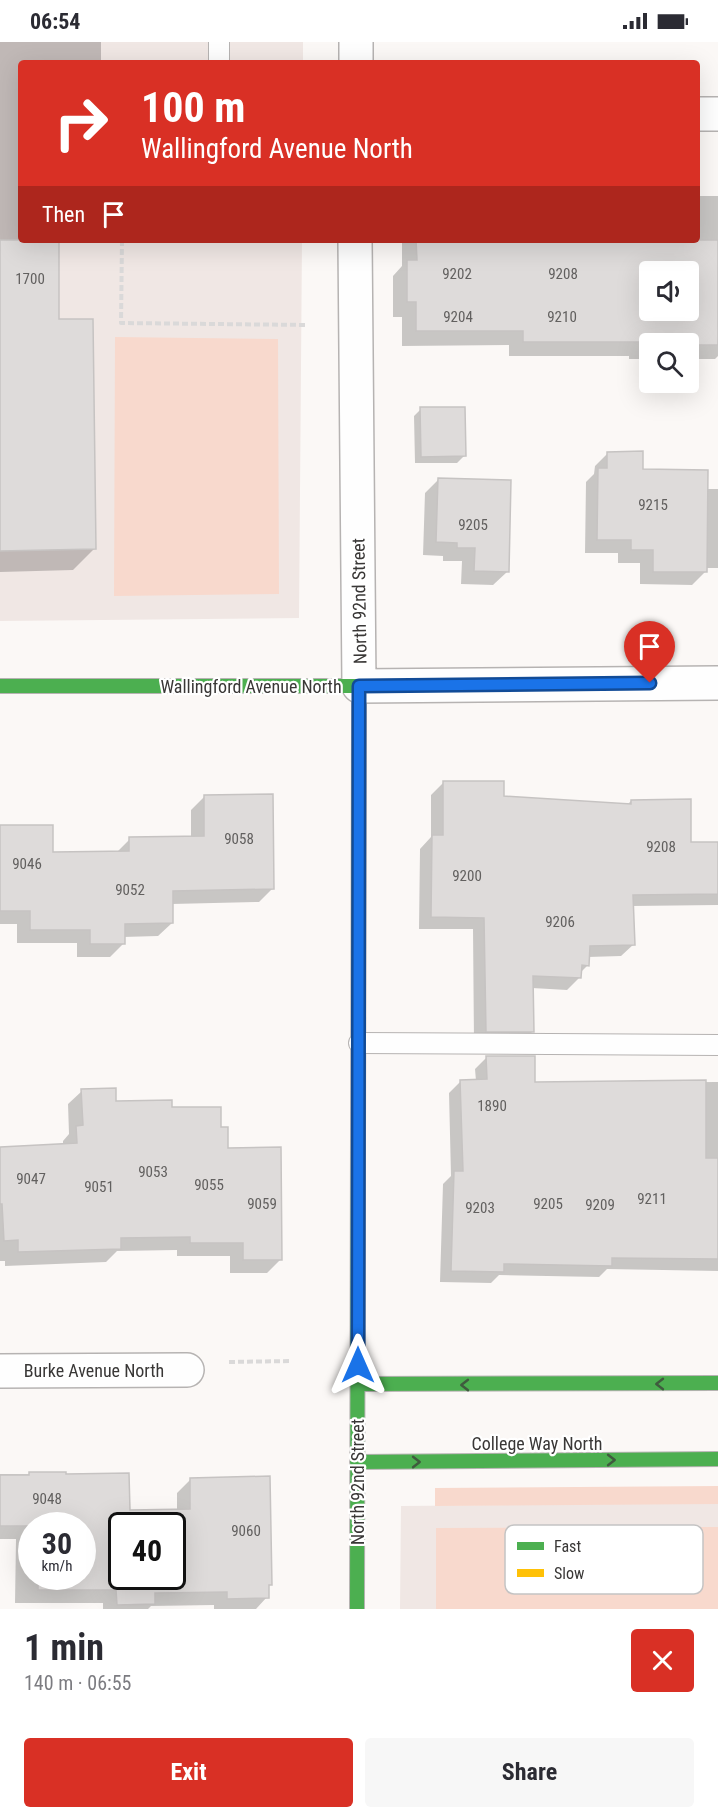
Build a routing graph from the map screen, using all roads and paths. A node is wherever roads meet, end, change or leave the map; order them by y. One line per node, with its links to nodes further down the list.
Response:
1 (219, 42): 3 (lane)
2 (356, 42): 4 (street)
3 (219, 60)
4 (356, 60)
5 (700, 114): 6 (street)
6 (718, 114)
7 (122, 243): 9 (path)
8 (355, 243): 12 (street, North 92nd Street)
9 (308, 325)
10 (718, 682): 12 (street, Wallingford Avenue North)
11 (0, 686): 12 (street, Wallingford Avenue North)
12 (359, 686): 13 (street, North 92nd Street)
13 (359, 1043): 14 (lane); 20 (street, North 92nd Street)
14 (718, 1046)
15 (291, 1361): 16 (path)
16 (229, 1362)
17 (188, 1370): 18 (street, Burke Avenue North)
18 (0, 1371)
19 (718, 1383): 20 (street, one-way to 20)
20 (358, 1384): 22 (street, North 92nd Street)
21 (718, 1459): 22 (street, College Way North, one-way to 21)
22 (357, 1462): 23 (street, North 92nd Street)
23 (357, 1609)

